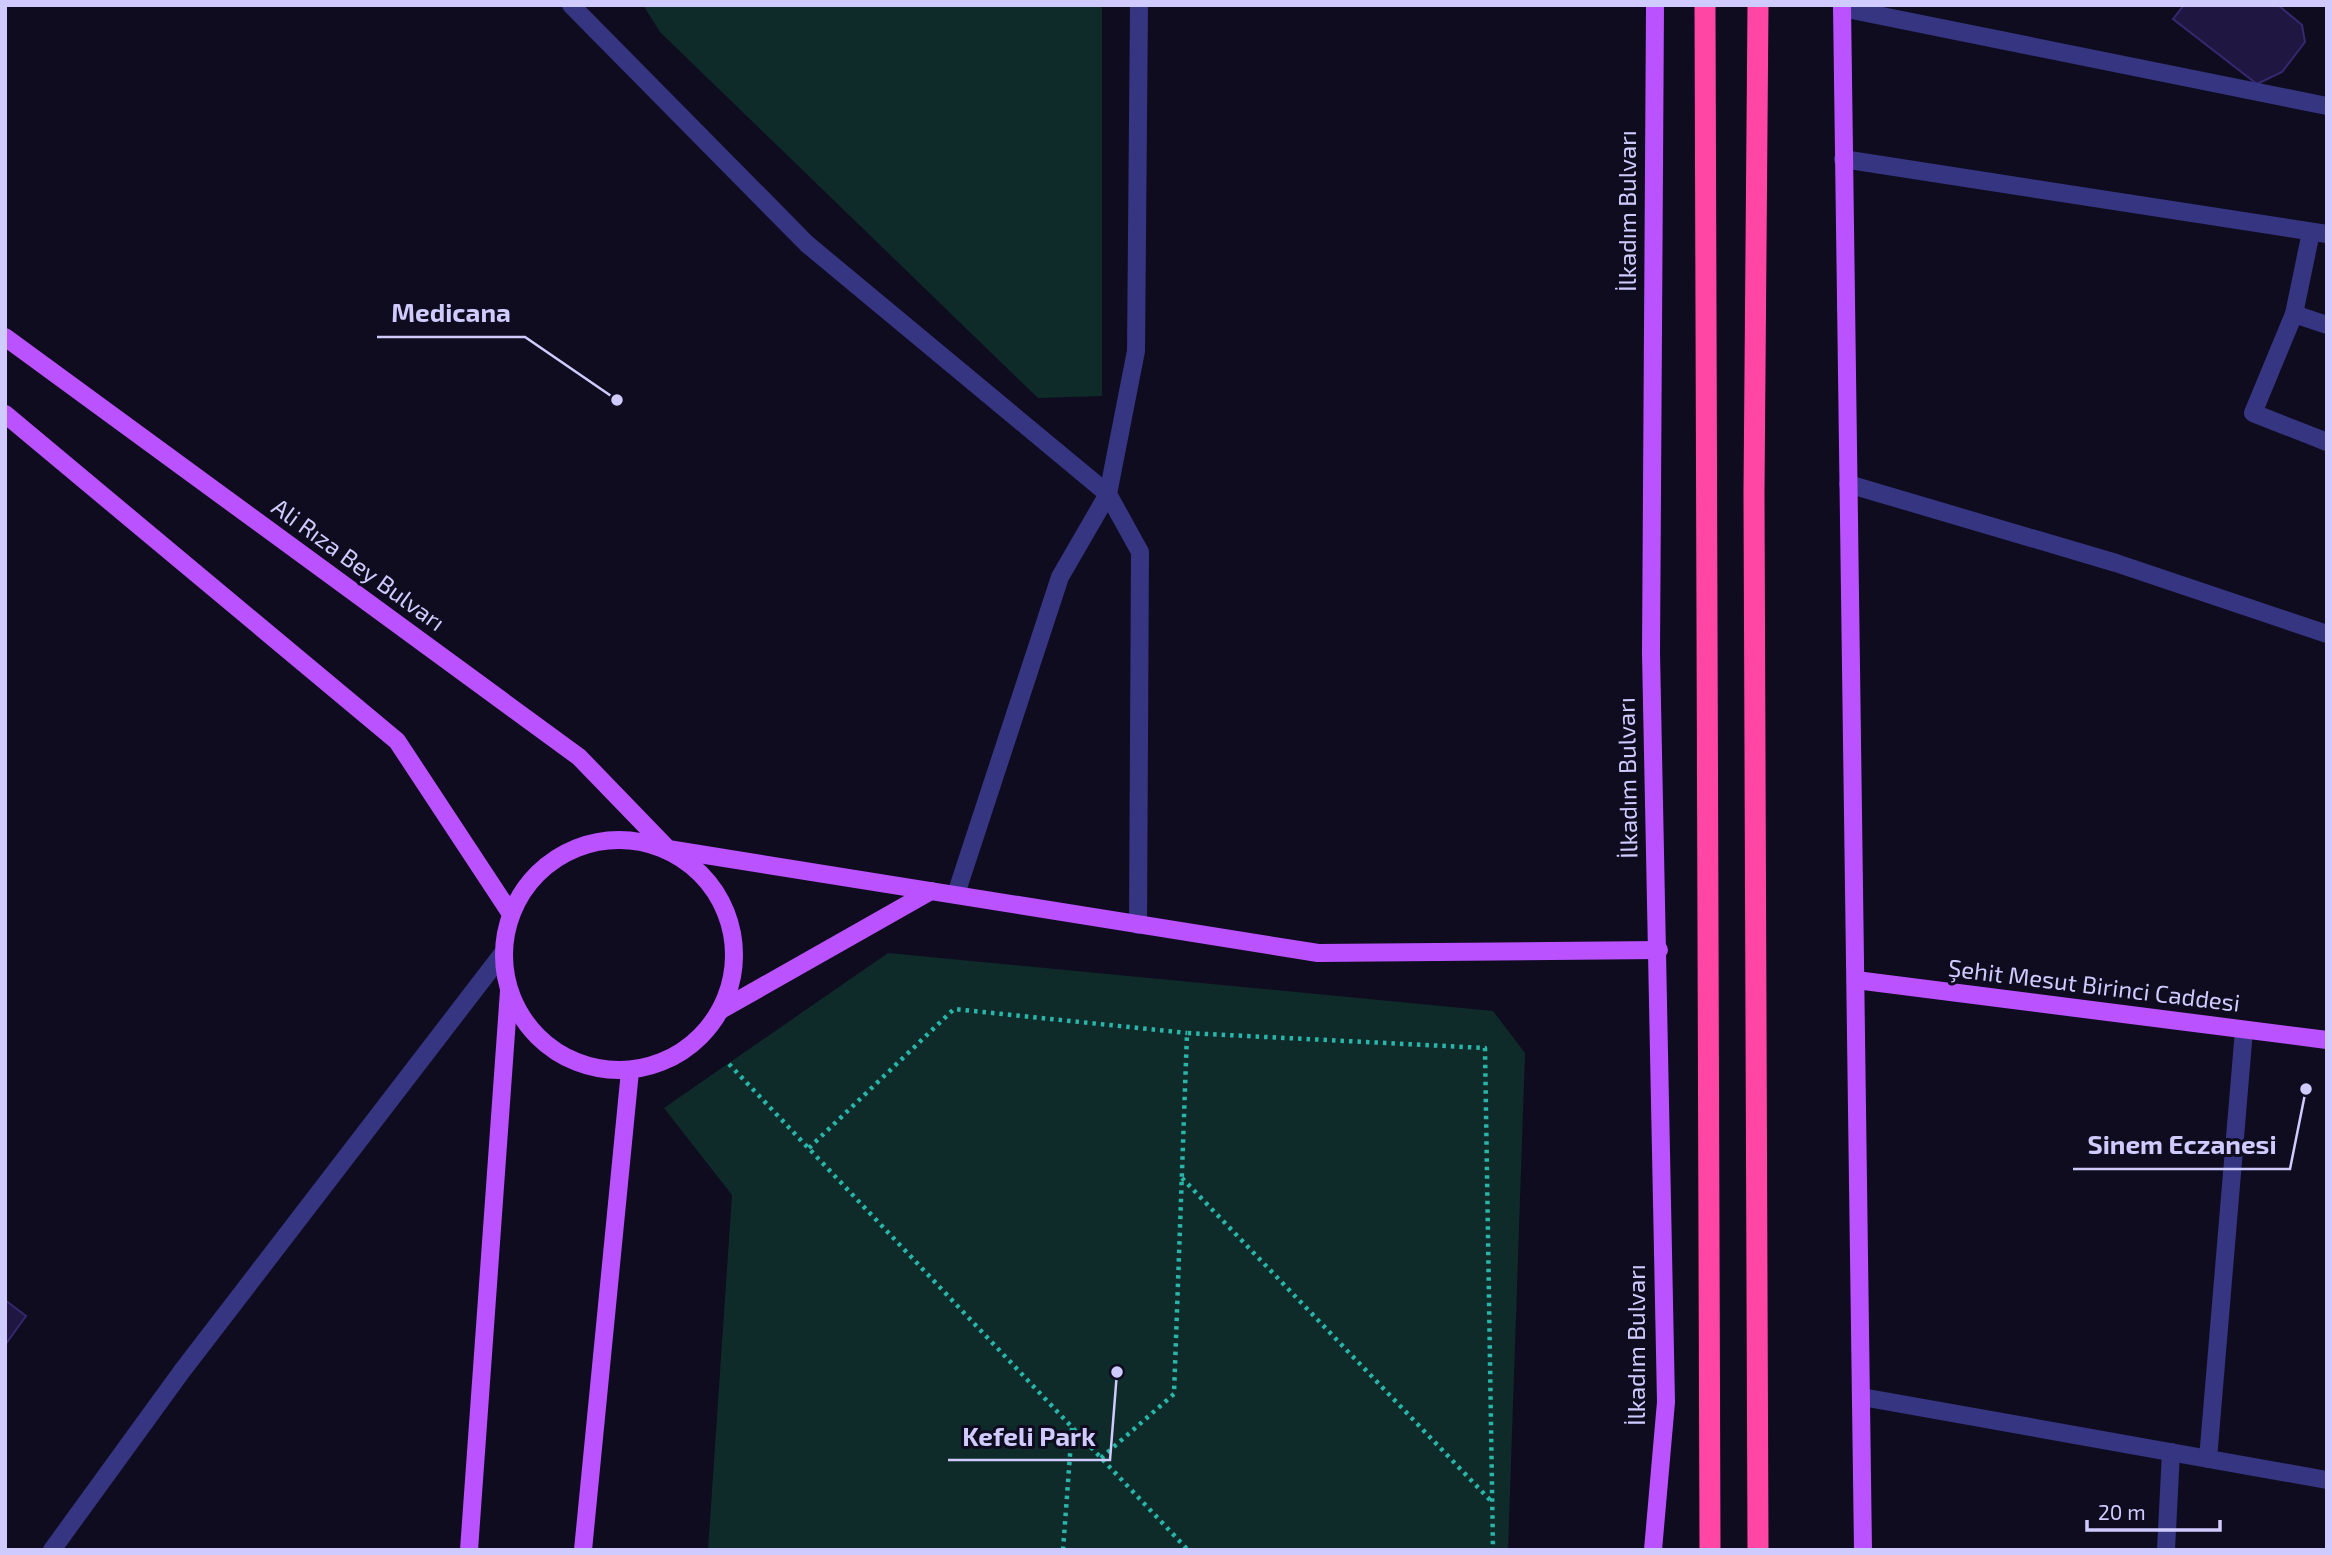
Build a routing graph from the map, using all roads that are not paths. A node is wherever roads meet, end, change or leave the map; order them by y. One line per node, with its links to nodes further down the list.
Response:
1 (571, 5): 16 (street)
2 (1139, 5): 16 (street)
3 (1655, 5): 23 (main road, İlkadım Bulvarı)
4 (1705, 5): 39 (highway)
5 (1758, 5): 40 (highway)
6 (1842, 7): 7 (street); 8 (main road)
7 (2327, 106)
8 (1843, 159): 9 (street); 15 (main road)
9 (2319, 233): 10 (street)
10 (2294, 314): 11 (street); 14 (street)
11 (2327, 325)
12 (5, 337): 18 (main road, Ali Rıza Bey Bulvarı)
13 (5, 414): 21 (main road)
14 (2327, 442)
15 (1848, 484): 17 (street); 25 (main road)
16 (1108, 494): 20 (street); 22 (street)
17 (2327, 634)
18 (668, 849): 19 (main road); 21 (main road); 27 (main road)
19 (931, 891): 20 (main road); 27 (main road)
20 (956, 894): 22 (main road)
21 (511, 914): 24 (main road)
22 (1138, 925): 23 (main road)
23 (1658, 950): 38 (main road, İlkadım Bulvarı)
24 (503, 953): 26 (main road); 35 (street)
25 (1856, 980): 28 (main road, Şehit Mesut Birinci Caddesi); 31 (main road)
26 (509, 991): 30 (main road); 36 (main road)
27 (721, 1010): 30 (main road)
28 (2244, 1030): 29 (main road, Şehit Mesut Birinci Caddesi); 33 (street)
29 (2327, 1041)
30 (630, 1071): 37 (main road)
31 (1862, 1397): 32 (street); 41 (main road)
32 (2171, 1452): 33 (street); 42 (street)
33 (2208, 1459): 34 (street)
34 (2327, 1480)
35 (51, 1550)
36 (469, 1550)
37 (583, 1550)
38 (1653, 1550)
39 (1710, 1550)
40 (1758, 1550)
41 (1863, 1550)
42 (2166, 1550)

